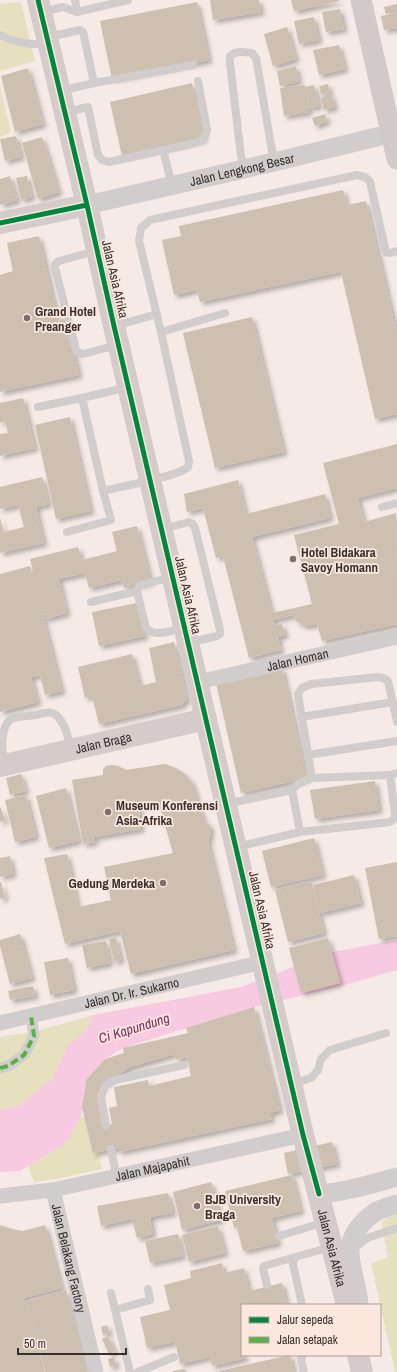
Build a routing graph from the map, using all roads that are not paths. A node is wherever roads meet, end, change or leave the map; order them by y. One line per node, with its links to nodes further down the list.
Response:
1 (75, 0): 5 (lane)
2 (128, 0): 5 (lane)
3 (361, 0): 13 (main road)
4 (39, 6): 5 (lane); 7 (main road, Jalan Asia Afrika)
5 (77, 12)
6 (0, 35): 7 (lane)
7 (47, 41): 10 (lane); 11 (main road, Jalan Asia Afrika)
8 (193, 65): 10 (lane)
9 (198, 80): 14 (lane)
10 (94, 83): 11 (lane)
11 (59, 92): 12 (main road, Jalan Asia Afrika)
12 (64, 112): 14 (lane); 19 (main road, Jalan Asia Afrika)
13 (394, 132): 15 (main road); 16 (street, Jalan Lengkong Besar)
14 (163, 150): 18 (lane)
15 (397, 159)
16 (274, 162): 17 (street, Jalan Lengkong Besar); 17 (lane)
17 (244, 169): 18 (street, Jalan Lengkong Besar)
18 (172, 185): 19 (street, Jalan Lengkong Besar)
19 (87, 205): 20 (main road); 21 (main road, Jalan Asia Afrika)
20 (0, 223)
21 (96, 250): 26 (main road, Jalan Asia Afrika); 26 (lane)
22 (397, 252): 24 (lane)
23 (225, 313): 25 (lane)
24 (157, 314): 25 (lane); 26 (lane)
25 (161, 332): 30 (lane)
26 (116, 335): 27 (main road, Jalan Asia Afrika)
27 (128, 387): 28 (lane); 30 (main road, Jalan Asia Afrika)
28 (82, 398): 29 (lane); 31 (lane)
29 (38, 407)
30 (150, 479): 31 (lane); 34 (main road, Jalan Asia Afrika)
31 (103, 491): 35 (lane)
32 (397, 503): 33 (lane)
33 (382, 507)
34 (169, 528): 36 (main road, Jalan Asia Afrika); 39 (lane)
35 (67, 532)
36 (173, 577): 37 (lane); 39 (main road, Jalan Asia Afrika)
37 (138, 591): 38 (lane); 39 (lane)
38 (91, 602)
39 (192, 637): 41 (main road, Jalan Asia Afrika)
40 (397, 637): 41 (street, Jalan Homan)
41 (198, 682): 44 (main road, Jalan Asia Afrika)
42 (393, 702): 43 (lane); 43 (lane); 45 (lane)
43 (302, 716): 48 (lane)
44 (206, 719): 47 (main road, Jalan Braga); 53 (main road, Jalan Asia Afrika)
45 (397, 722)
46 (397, 741): 48 (lane)
47 (71, 749): 49 (main road, Jalan Braga); 49 (lane)
48 (308, 755): 51 (lane)
49 (3, 765)
50 (393, 774): 51 (lane); 54 (lane)
51 (312, 778): 52 (lane)
52 (292, 790): 53 (lane); 54 (lane)
53 (226, 804): 55 (main road, Jalan Asia Afrika)
54 (300, 832): 55 (lane)
55 (236, 847): 56 (main road, Jalan Asia Afrika)
56 (263, 962): 57 (street, Jalan Dr. Ir. Sukarno); 62 (main road, Jalan Asia Afrika)
57 (31, 1016): 58 (street, Jalan Dr. Ir. Sukarno); 61 (street)
58 (0, 1023)
59 (386, 1033): 62 (lane)
60 (184, 1065): 63 (lane)
61 (0, 1068)
62 (291, 1084): 64 (main road, Jalan Asia Afrika)
63 (106, 1125)
64 (304, 1135): 66 (street, Jalan Majapahit); 69 (main road, Jalan Asia Afrika)
65 (111, 1150): 66 (lane)
66 (116, 1175): 68 (street, Jalan Majapahit)
67 (397, 1177): 69 (street)
68 (53, 1190): 70 (street, Jalan Majapahit); 87 (street, Jalan Belakang Factory)
69 (319, 1194): 72 (main road, Jalan Asia Afrika)
70 (0, 1196)
71 (397, 1204): 75 (street)
72 (326, 1222): 74 (lane); 75 (main road, Jalan Asia Afrika)
73 (397, 1228): 75 (lane)
74 (278, 1236)
75 (341, 1250): 76 (lane); 81 (main road, Jalan Asia Afrika); 82 (street, Jalan Asia Afrika)
76 (295, 1257): 77 (lane); 80 (lane)
77 (267, 1284)
78 (148, 1289): 83 (lane)
79 (111, 1293): 83 (lane)
80 (302, 1304)
81 (346, 1304)
82 (359, 1304)
83 (115, 1310): 88 (lane)
84 (302, 1356): 90 (lane)
85 (358, 1356): 91 (main road)
86 (174, 1357): 89 (lane)
87 (96, 1372)
88 (130, 1372)
89 (138, 1372)
90 (304, 1372)
91 (362, 1372)

